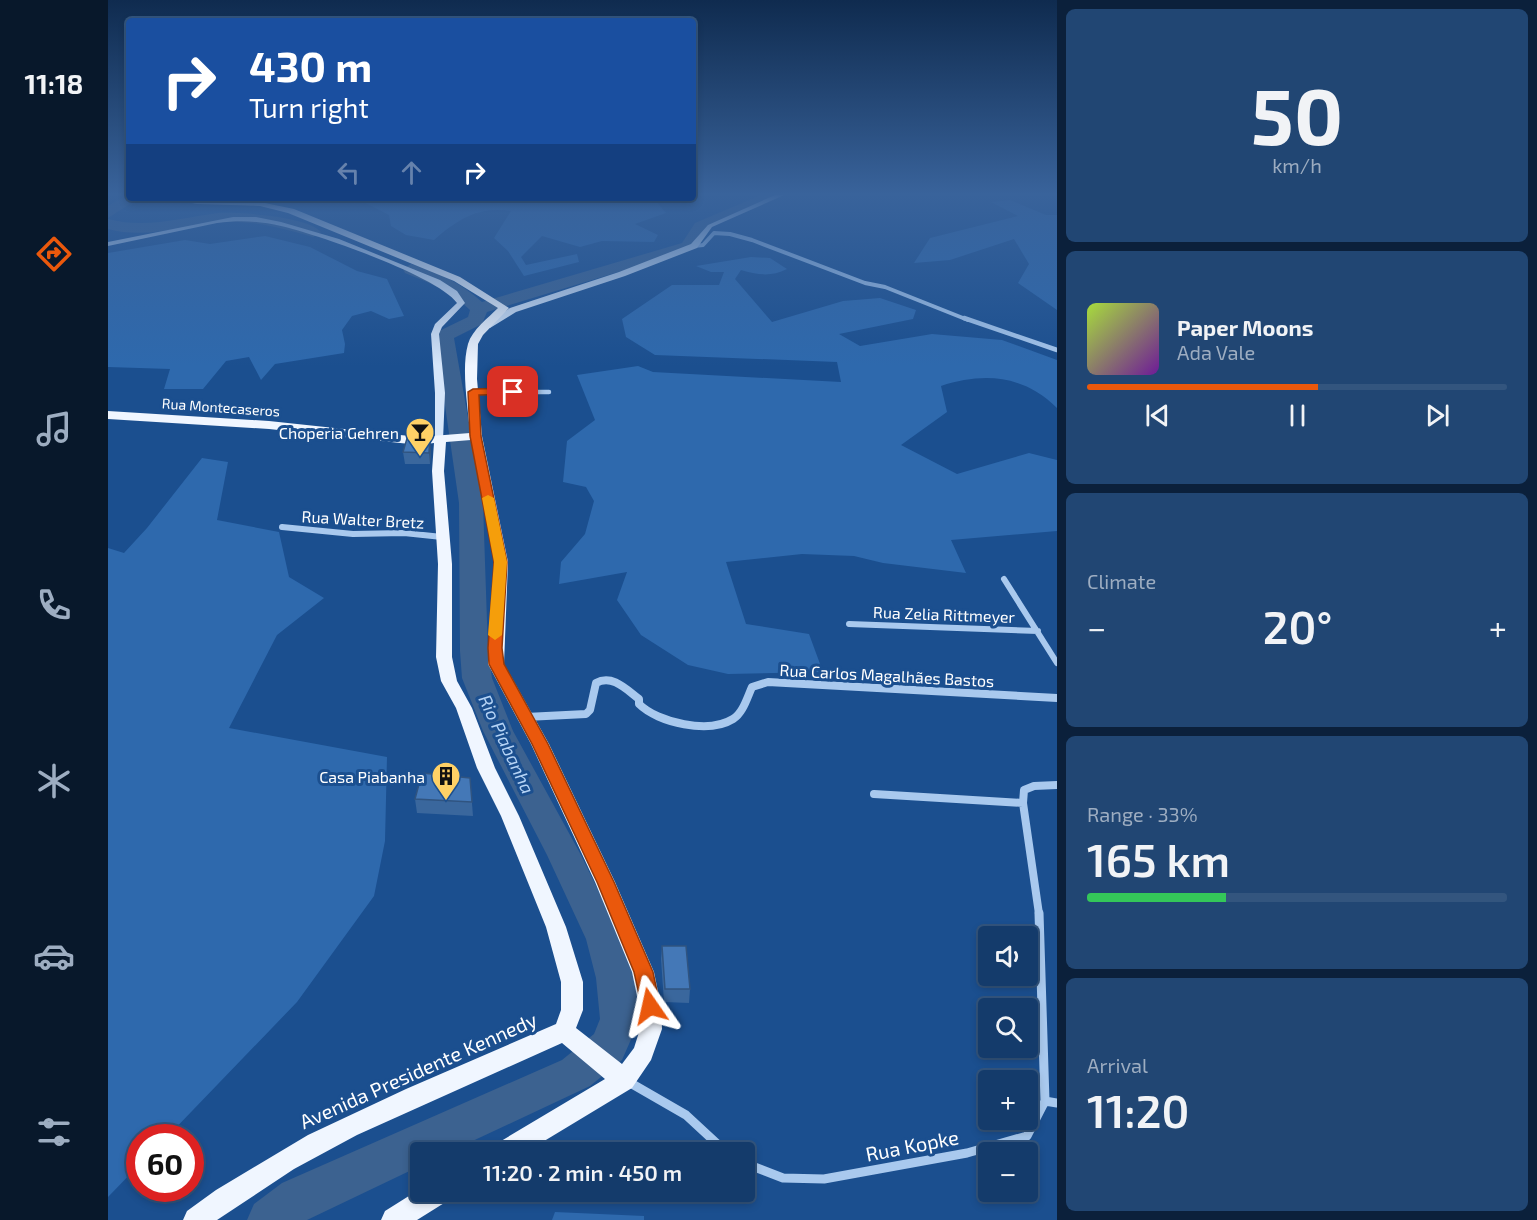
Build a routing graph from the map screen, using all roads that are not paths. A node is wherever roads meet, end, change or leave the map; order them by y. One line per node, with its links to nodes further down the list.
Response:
1 (361, 252): 6 (main road)
2 (392, 252): 5 (main road)
3 (679, 252): 7 (main road)
4 (782, 252): 8 (street)
5 (435, 269): 6 (main road); 7 (main road)
6 (420, 275): 13 (main road)
7 (509, 309): 9 (main road)
8 (1057, 350)
9 (473, 392): 10 (street); 12 (main road)
10 (549, 392)
11 (108, 415): 13 (main road, Rua Montecaseros)
12 (476, 436): 13 (main road, Rua Montecaseros); 21 (main road)
13 (440, 438): 15 (main road, Avenida Presidente Kennedy)
14 (282, 527): 15 (street, Rua Walter Bretz)
15 (442, 537): 25 (main road, Avenida Presidente Kennedy)
16 (1004, 579): 18 (street)
17 (849, 624): 18 (street, Rua Zelia Rittmeyer)
18 (1038, 631): 19 (street)
19 (1057, 663)
20 (1057, 698): 21 (street, Rua Carlos Magalhães Bastos)
21 (524, 717): 26 (main road)
22 (1057, 785): 24 (street)
23 (874, 794): 24 (street)
24 (1023, 803): 27 (street, Rua Kopke)
25 (564, 1031): 26 (main road); 33 (main road, Avenida Presidente Kennedy)
26 (624, 1080): 29 (main road); 30 (street)
27 (1045, 1101): 28 (street); 31 (street, Rua Kopke)
28 (1057, 1103)
29 (521, 1142)
30 (715, 1142)
31 (755, 1169)
32 (422, 1202): 34 (main road)
33 (196, 1220)
34 (393, 1220)

